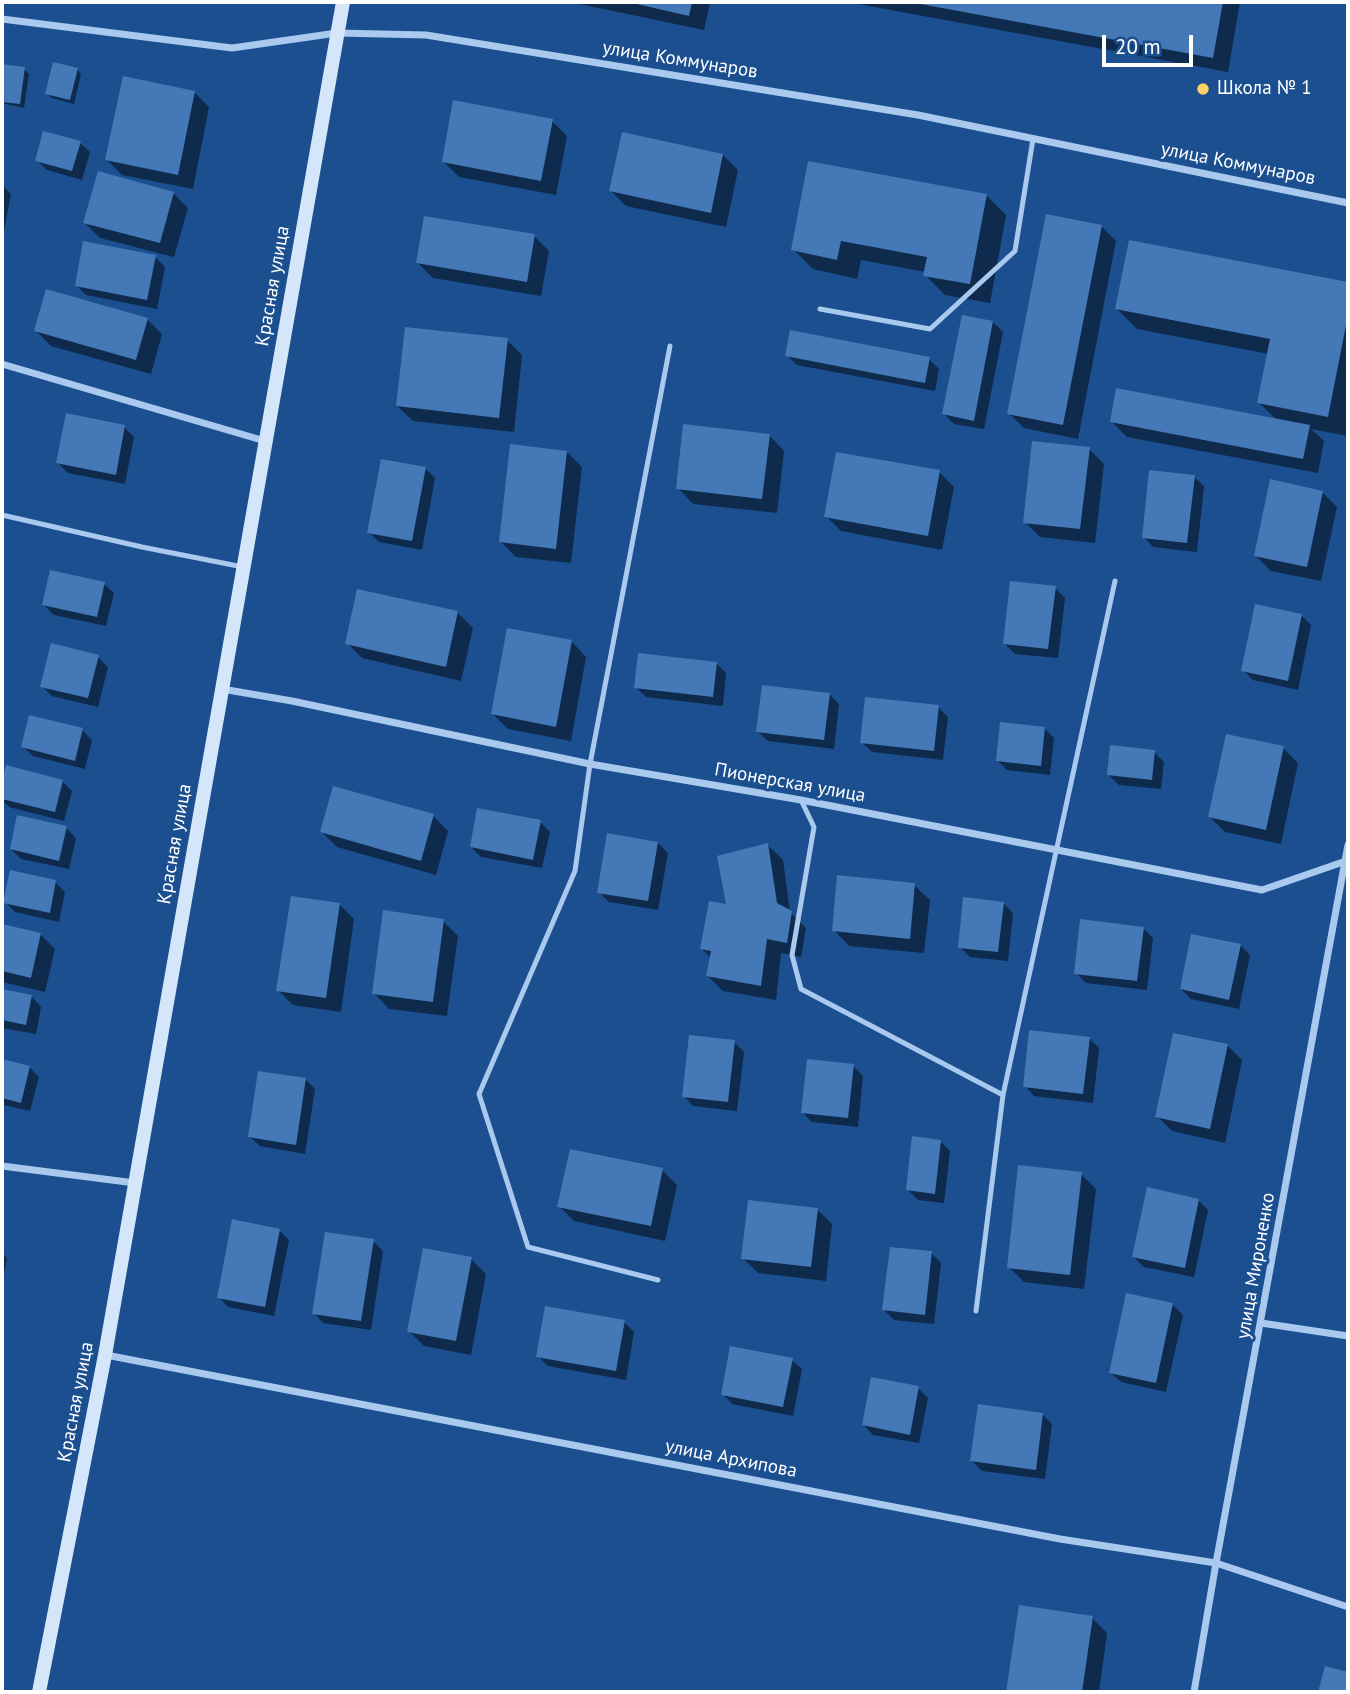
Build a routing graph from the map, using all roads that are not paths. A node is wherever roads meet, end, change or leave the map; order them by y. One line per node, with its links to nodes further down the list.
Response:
1 (343, 2): 3 (main road, Красная улица)
2 (2, 19): 3 (street, улица Коммунаров)
3 (337, 33): 4 (street, улица Коммунаров); 9 (main road, Красная улица)
4 (1033, 139): 5 (street, улица Коммунаров); 6 (lane)
5 (1348, 202)
6 (820, 309)
7 (670, 346): 14 (lane)
8 (2, 364): 9 (street)
9 (265, 441): 11 (main road, Красная улица)
10 (2, 515): 11 (lane)
11 (243, 567): 13 (main road, Красная улица)
12 (1115, 582): 17 (lane)
13 (222, 689): 14 (street, Пионерская улица); 21 (main road, Красная улица)
14 (590, 764): 15 (street, Пионерская улица); 22 (lane)
15 (801, 800): 17 (street, Пионерская улица); 19 (lane)
16 (1348, 845): 18 (street, улица Мироненко)
17 (1056, 849): 18 (street, Пионерская улица); 19 (lane)
18 (1347, 861): 24 (street, улица Мироненко)
19 (1003, 1095): 23 (lane)
20 (2, 1166): 21 (street)
21 (135, 1183): 26 (main road, Красная улица)
22 (659, 1280)
23 (976, 1311)
24 (1261, 1323): 25 (street); 27 (street, улица Мироненко)
25 (1348, 1336)
26 (105, 1355): 27 (street, улица Архипова); 29 (main road, Красная улица)
27 (1216, 1563): 28 (street, улица Архипова); 30 (street, улица Мироненко)
28 (1348, 1607)
29 (39, 1692)
30 (1194, 1692)

